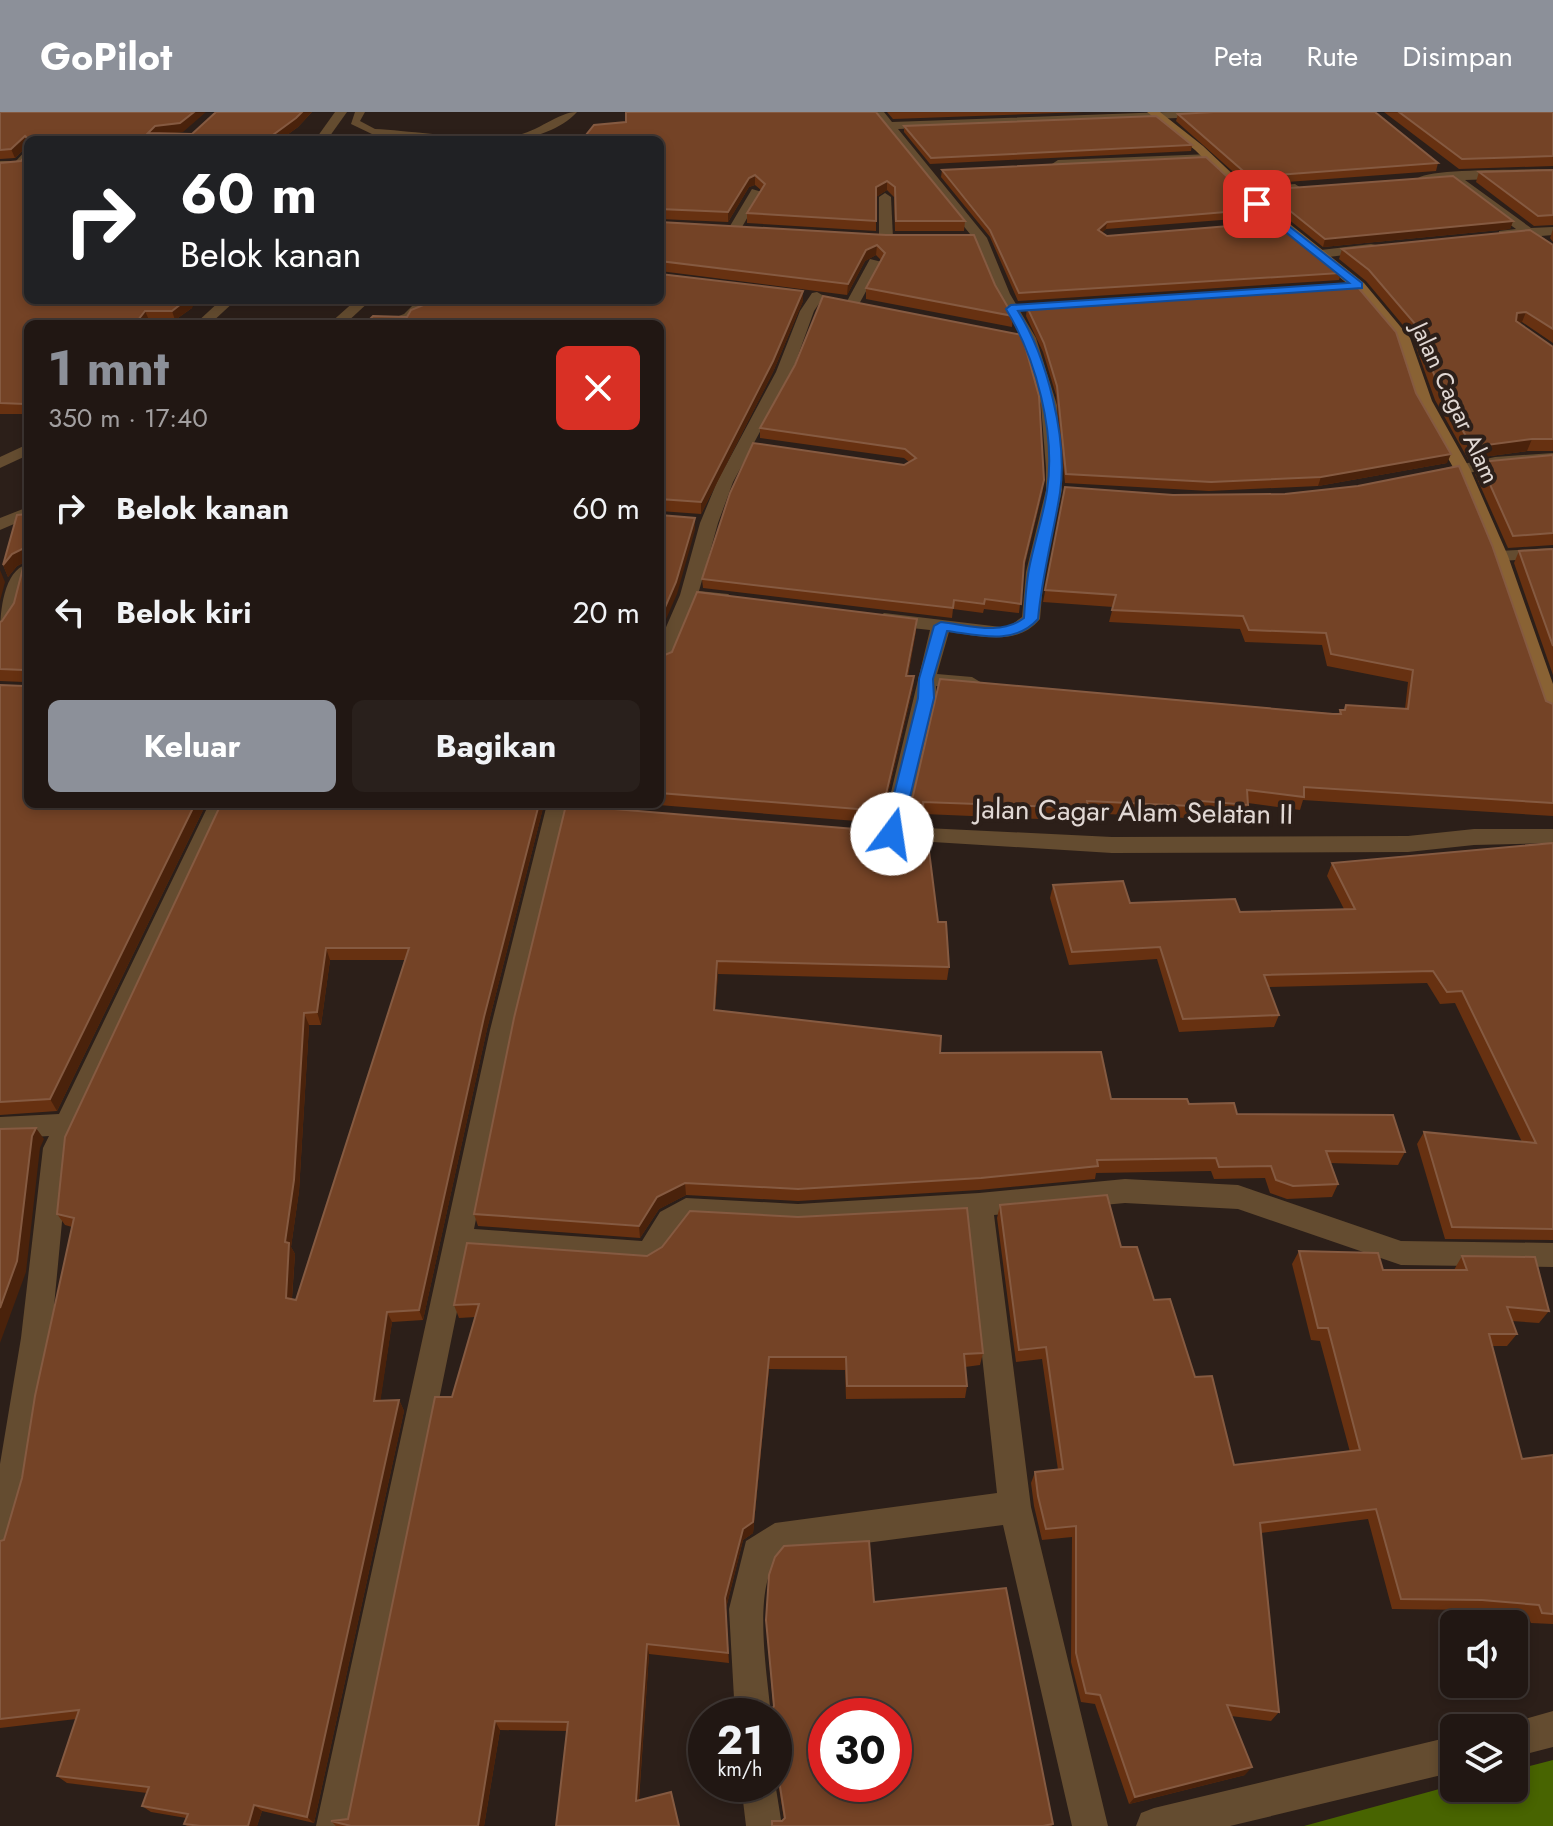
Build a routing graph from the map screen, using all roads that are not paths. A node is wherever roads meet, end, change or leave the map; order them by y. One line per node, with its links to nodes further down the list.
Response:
1 (341, 112): 7 (street)
2 (360, 112): 11 (lane)
3 (572, 112): 12 (lane)
4 (878, 112): 8 (street)
5 (1255, 112): 6 (street)
6 (1155, 113): 8 (street); 13 (street, Jalan Cagar Alam)
7 (332, 125): 9 (street); 10 (street)
8 (887, 126): 19 (street)
9 (324, 136)
10 (335, 136)
11 (440, 136)
12 (536, 136)
13 (1207, 157): 17 (street); 25 (street, Jalan Cagar Alam)
14 (24, 158): 16 (street)
15 (1433, 161): 21 (street)
16 (0, 165)
17 (1051, 165)
18 (942, 170): 19 (street)
19 (927, 171): 35 (street)
20 (1553, 173): 21 (street)
21 (1453, 176): 22 (street); 29 (street)
22 (1408, 180)
23 (1304, 187): 25 (street)
24 (756, 192): 28 (street)
25 (1244, 192): 38 (street, Jalan Cagar Alam)
26 (885, 197): 32 (street)
27 (1553, 231): 29 (street)
28 (753, 232)
29 (1528, 232): 30 (street); 37 (street)
30 (1483, 236)
31 (871, 238): 32 (street)
32 (886, 238): 33 (street)
33 (901, 238)
34 (965, 238): 35 (street)
35 (980, 238): 46 (street)
36 (1379, 248): 38 (street)
37 (1553, 251)
38 (1321, 254): 40 (street, Jalan Cagar Alam)
39 (875, 262): 60 (street)
40 (1359, 286): 41 (street); 53 (street, Jalan Cagar Alam)
41 (1329, 288)
42 (224, 304): 47 (street)
43 (359, 304): 48 (street)
44 (422, 304): 49 (street)
45 (1027, 308): 46 (street)
46 (1011, 309): 63 (street)
47 (206, 320)
48 (341, 320)
49 (399, 320)
50 (24, 451): 52 (street)
51 (1553, 458): 53 (street)
52 (0, 463)
53 (1462, 469): 54 (street); 58 (street, Jalan Cagar Alam)
54 (1418, 479)
55 (24, 514): 56 (street)
56 (0, 525)
57 (1553, 553): 58 (street)
58 (1499, 556): 68 (street, Jalan Cagar Alam)
59 (24, 572): 64 (street)
60 (689, 595): 61 (street); 65 (street)
61 (752, 603)
62 (862, 616): 63 (street)
63 (941, 626): 66 (street)
64 (0, 628)
65 (664, 654)
66 (926, 679): 67 (street); 71 (street, Jalan Cagar Alam Selatan II)
67 (988, 685)
68 (1553, 712)
69 (218, 808): 72 (street)
70 (557, 808): 75 (street)
71 (1553, 836)
72 (66, 1124): 73 (street); 77 (street)
73 (0, 1128)
74 (979, 1205): 75 (street); 76 (street); 78 (street)
75 (458, 1240): 85 (street)
76 (1553, 1255)
77 (6, 1486): 79 (street)
78 (1015, 1507): 80 (street); 87 (street)
79 (0, 1537)
80 (752, 1698)
81 (1553, 1729): 82 (street)
82 (1528, 1735)
83 (1440, 1757): 88 (street)
84 (761, 1802): 86 (street)
85 (334, 1826)
86 (764, 1826)
87 (1090, 1826)
88 (1154, 1826)

